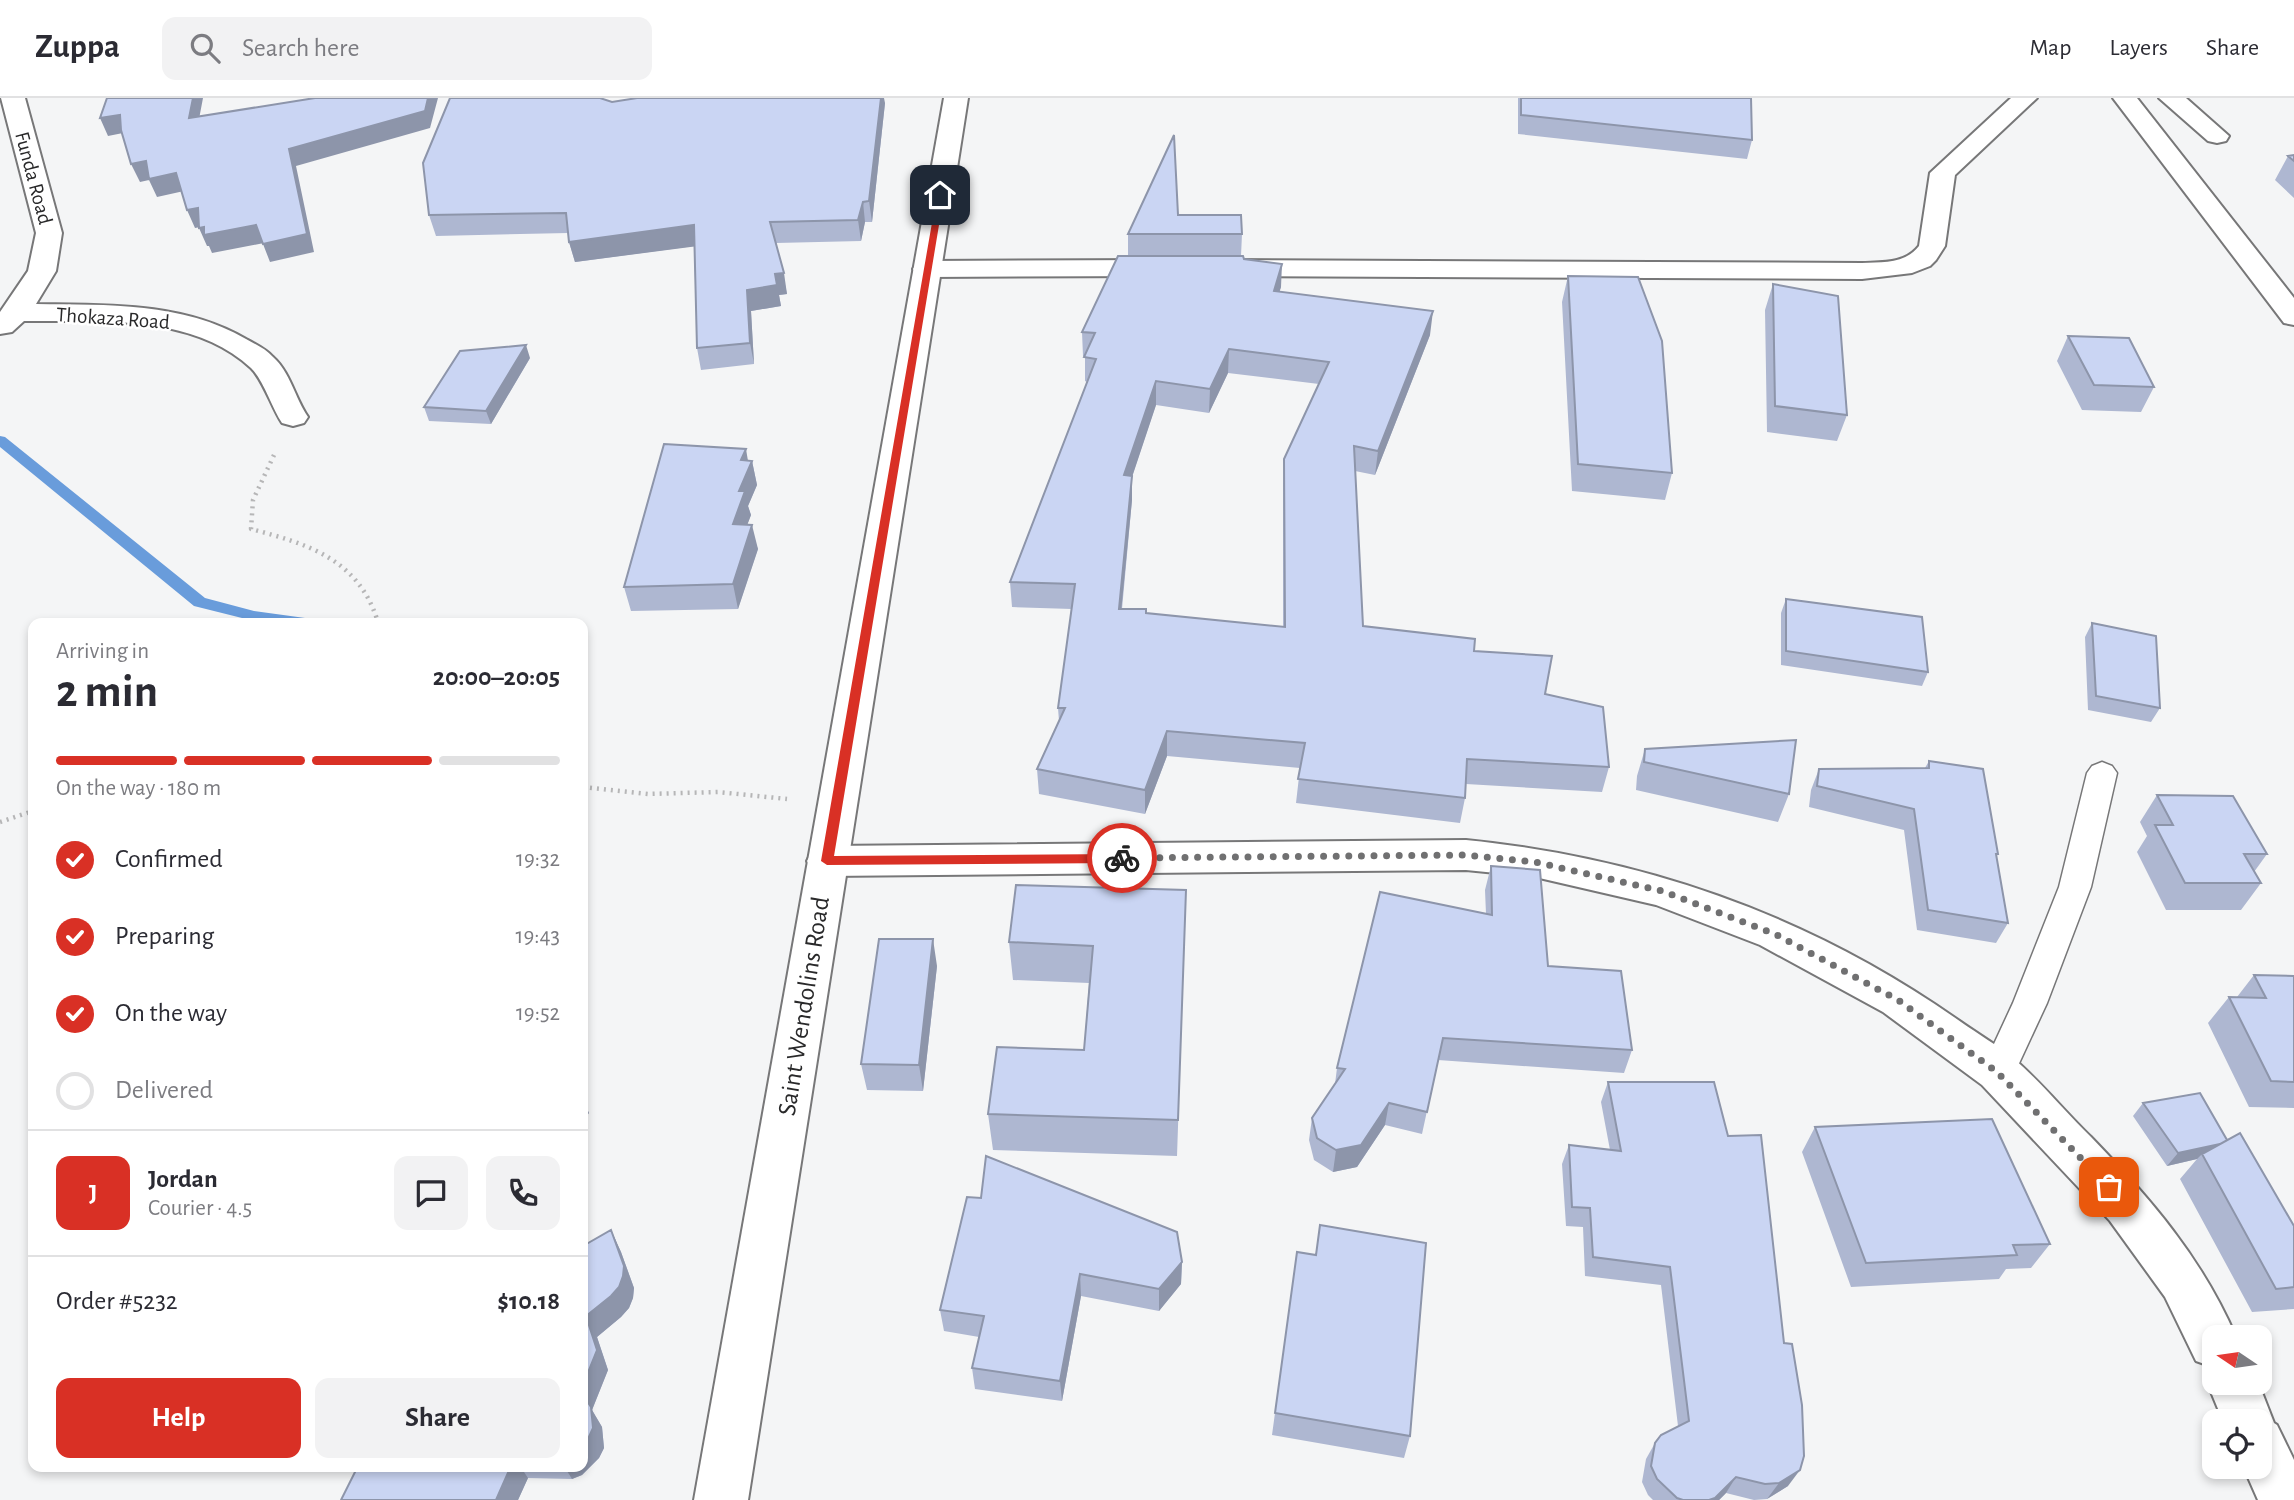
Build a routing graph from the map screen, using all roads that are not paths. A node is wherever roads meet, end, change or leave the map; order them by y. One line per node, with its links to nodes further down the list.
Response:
1 (13, 98): 9 (street, Funda Road)
2 (956, 98): 7 (street, Saint Wendolins Road)
3 (2025, 98): 7 (street)
4 (2125, 98): 8 (street)
5 (2171, 98): 6 (street)
6 (2217, 136)
7 (927, 269): 12 (street, Saint Wendolins Road)
8 (2294, 317)
9 (8, 320): 10 (street, Thokaza Road)
10 (293, 417)
11 (2102, 773): 13 (lane)
12 (827, 861): 13 (street); 16 (street, Saint Wendolins Road)
13 (1997, 1072): 14 (street)
14 (2204, 1325)
15 (2272, 1472): 17 (street)
16 (721, 1500)
17 (2285, 1500)

